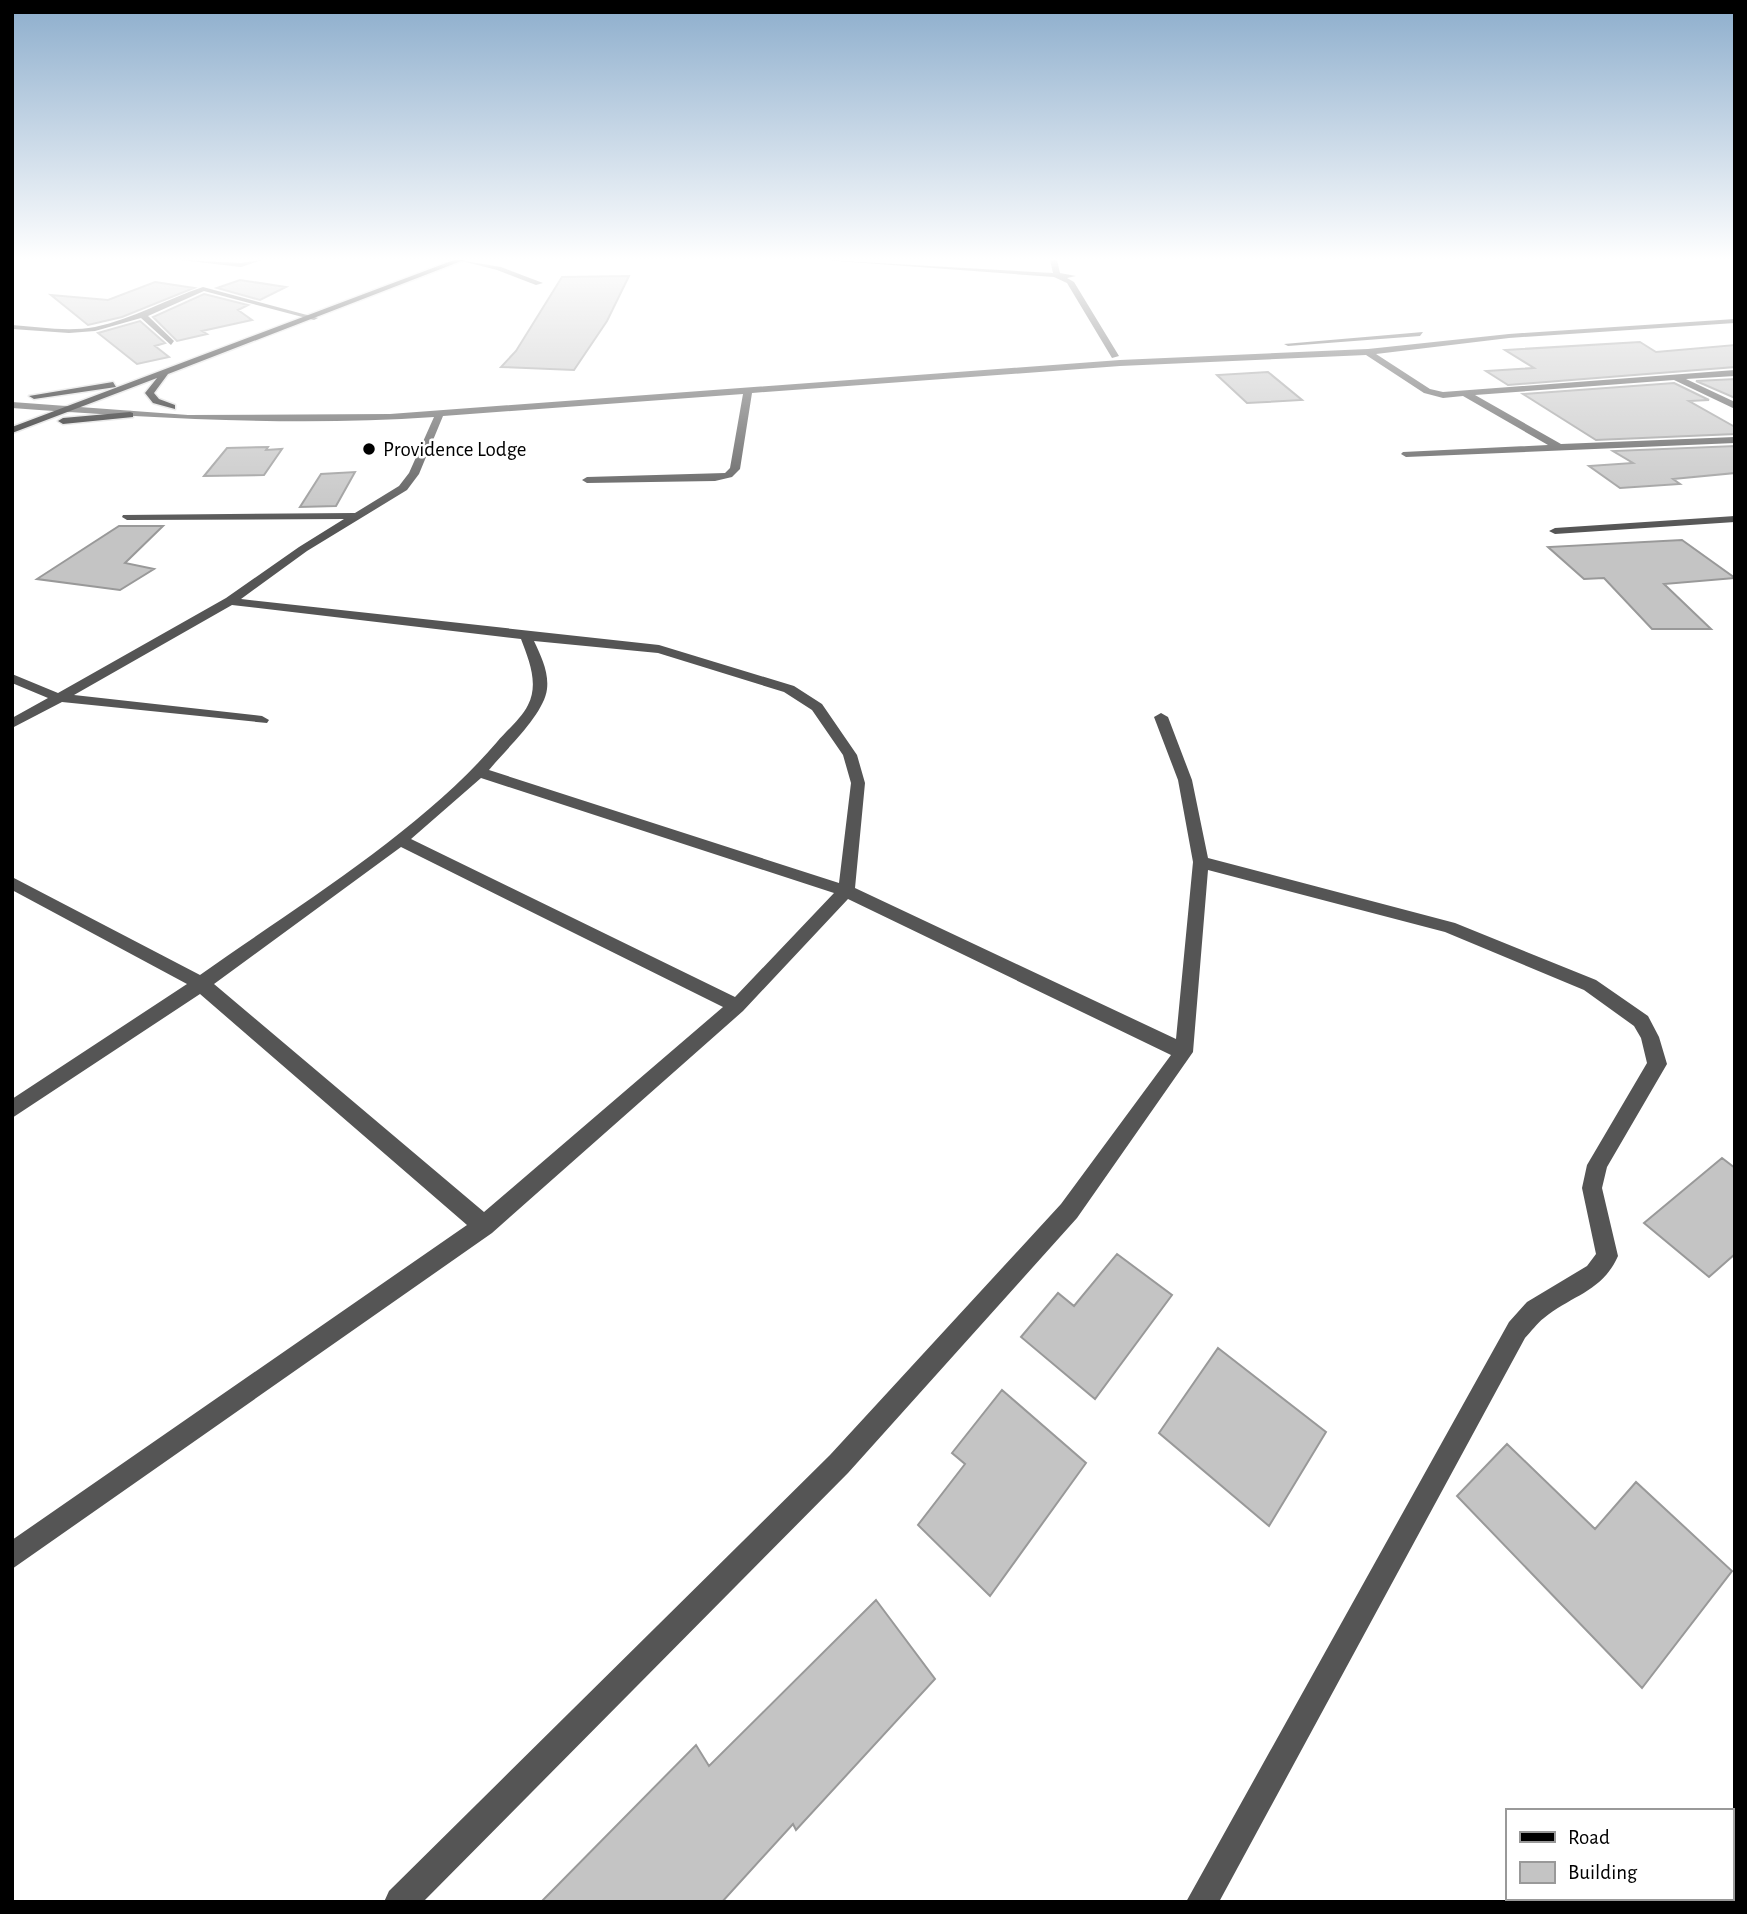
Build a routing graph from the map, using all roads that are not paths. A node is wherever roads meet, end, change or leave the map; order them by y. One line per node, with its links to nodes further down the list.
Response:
1 (230, 349): 8 (main road)
2 (1111, 349): 6 (street)
3 (1207, 349): 6 (street)
4 (1392, 349): 5 (street)
5 (1368, 352): 10 (street); 13 (street)
6 (1115, 356): 10 (street)
7 (1735, 373): 9 (street)
8 (161, 375): 15 (main road); 16 (main road); 19 (main road)
9 (1676, 377): 13 (street); 18 (street)
10 (868, 378): 11 (street)
11 (826, 381): 12 (street); 19 (street)
12 (748, 392): 22 (street); 27 (street)
13 (1464, 393): 25 (street)
14 (12, 394): 15 (street)
15 (34, 396): 16 (street)
16 (93, 401): 19 (street); 20 (main road)
17 (12, 405): 20 (street)
18 (1735, 406)
19 (172, 407)
20 (69, 410): 21 (street); 23 (main road)
21 (130, 415): 22 (street); 23 (main road)
22 (439, 415): 28 (street)
23 (12, 432)
24 (1735, 440): 25 (street)
25 (1558, 447): 26 (street)
26 (1406, 454)
27 (587, 480)
28 (357, 516): 29 (street); 32 (street)
29 (127, 517)
30 (1735, 519): 31 (street)
31 (1555, 531)
32 (230, 601): 33 (street); 35 (street)
33 (526, 635): 39 (street); 43 (street)
34 (12, 678): 35 (street)
35 (57, 697): 37 (street); 38 (street)
36 (1161, 717): 41 (street)
37 (262, 720)
38 (12, 724)
39 (479, 772): 40 (street); 43 (street)
40 (400, 840): 44 (street); 45 (street)
41 (1201, 862): 46 (street); 51 (street)
42 (12, 883): 44 (street)
43 (846, 891): 45 (street); 46 (street)
44 (201, 984): 47 (street); 48 (street)
45 (737, 1006): 48 (street)
46 (1184, 1052): 50 (street)
47 (12, 1111)
48 (484, 1226): 49 (street)
49 (12, 1556)
50 (400, 1902)
51 (1202, 1902)

